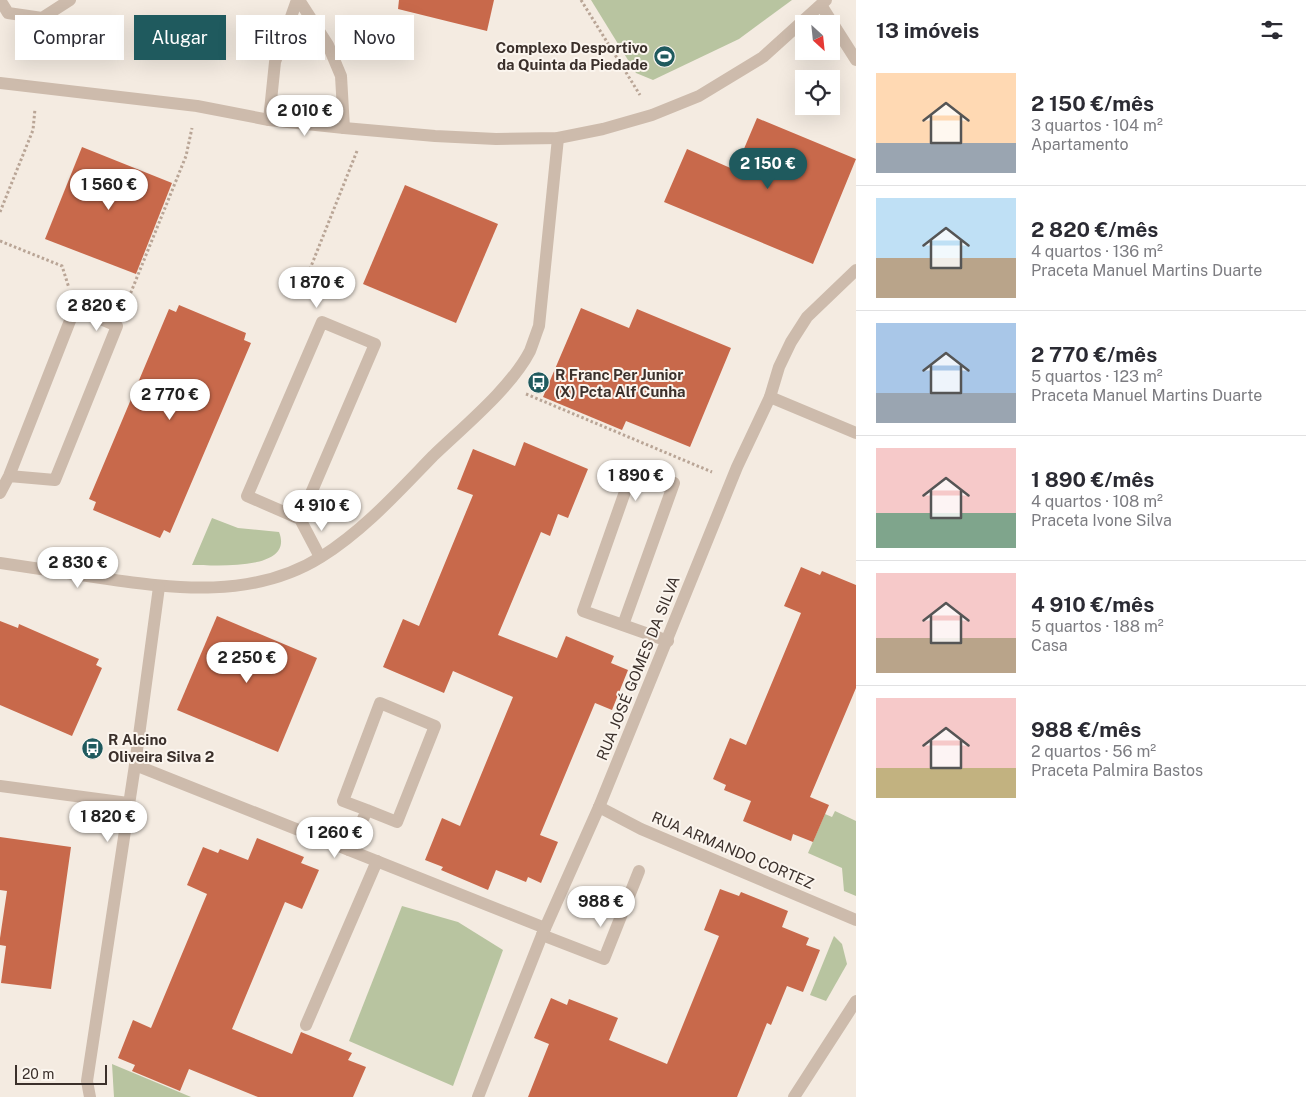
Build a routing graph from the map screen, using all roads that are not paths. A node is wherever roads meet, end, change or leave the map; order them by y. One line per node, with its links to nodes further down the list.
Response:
1 (0, 0): 2 (street)
2 (70, 0)
3 (298, 0): 7 (street); 8 (street)
4 (823, 3): 5 (street); 9 (street)
5 (856, 60)
6 (0, 82): 7 (street)
7 (269, 120): 8 (street)
8 (344, 128): 9 (street)
9 (558, 138): 16 (street)
10 (856, 270): 11 (street, RUA JOSÉ GOMES DA SILVA)
11 (770, 396): 12 (street); 20 (street, RUA JOSÉ GOMES DA SILVA)
12 (856, 433)
13 (9, 476): 13 (street); 14 (street)
14 (0, 493)
15 (300, 519): 15 (street); 16 (street)
16 (320, 558): 18 (street)
17 (0, 563): 18 (street)
18 (159, 587): 21 (street)
19 (623, 625): 19 (street); 20 (street)
20 (668, 641): 24 (street, RUA JOSÉ GOMES DA SILVA)
21 (135, 765): 23 (street); 26 (street)
22 (0, 786): 23 (street)
23 (128, 803): 33 (street)
24 (599, 807): 29 (street, RUA ARMANDO CORTEZ); 30 (street, RUA JOSÉ GOMES DA SILVA)
25 (367, 810): 25 (street); 26 (street)
26 (349, 850): 27 (street)
27 (377, 861): 30 (street); 32 (street)
28 (639, 870): 30 (street)
29 (856, 920)
30 (544, 931): 34 (street, RUA JOSÉ GOMES DA SILVA)
31 (856, 1001): 35 (street)
32 (306, 1025)
33 (90, 1097)
34 (478, 1097)
35 (794, 1097)

